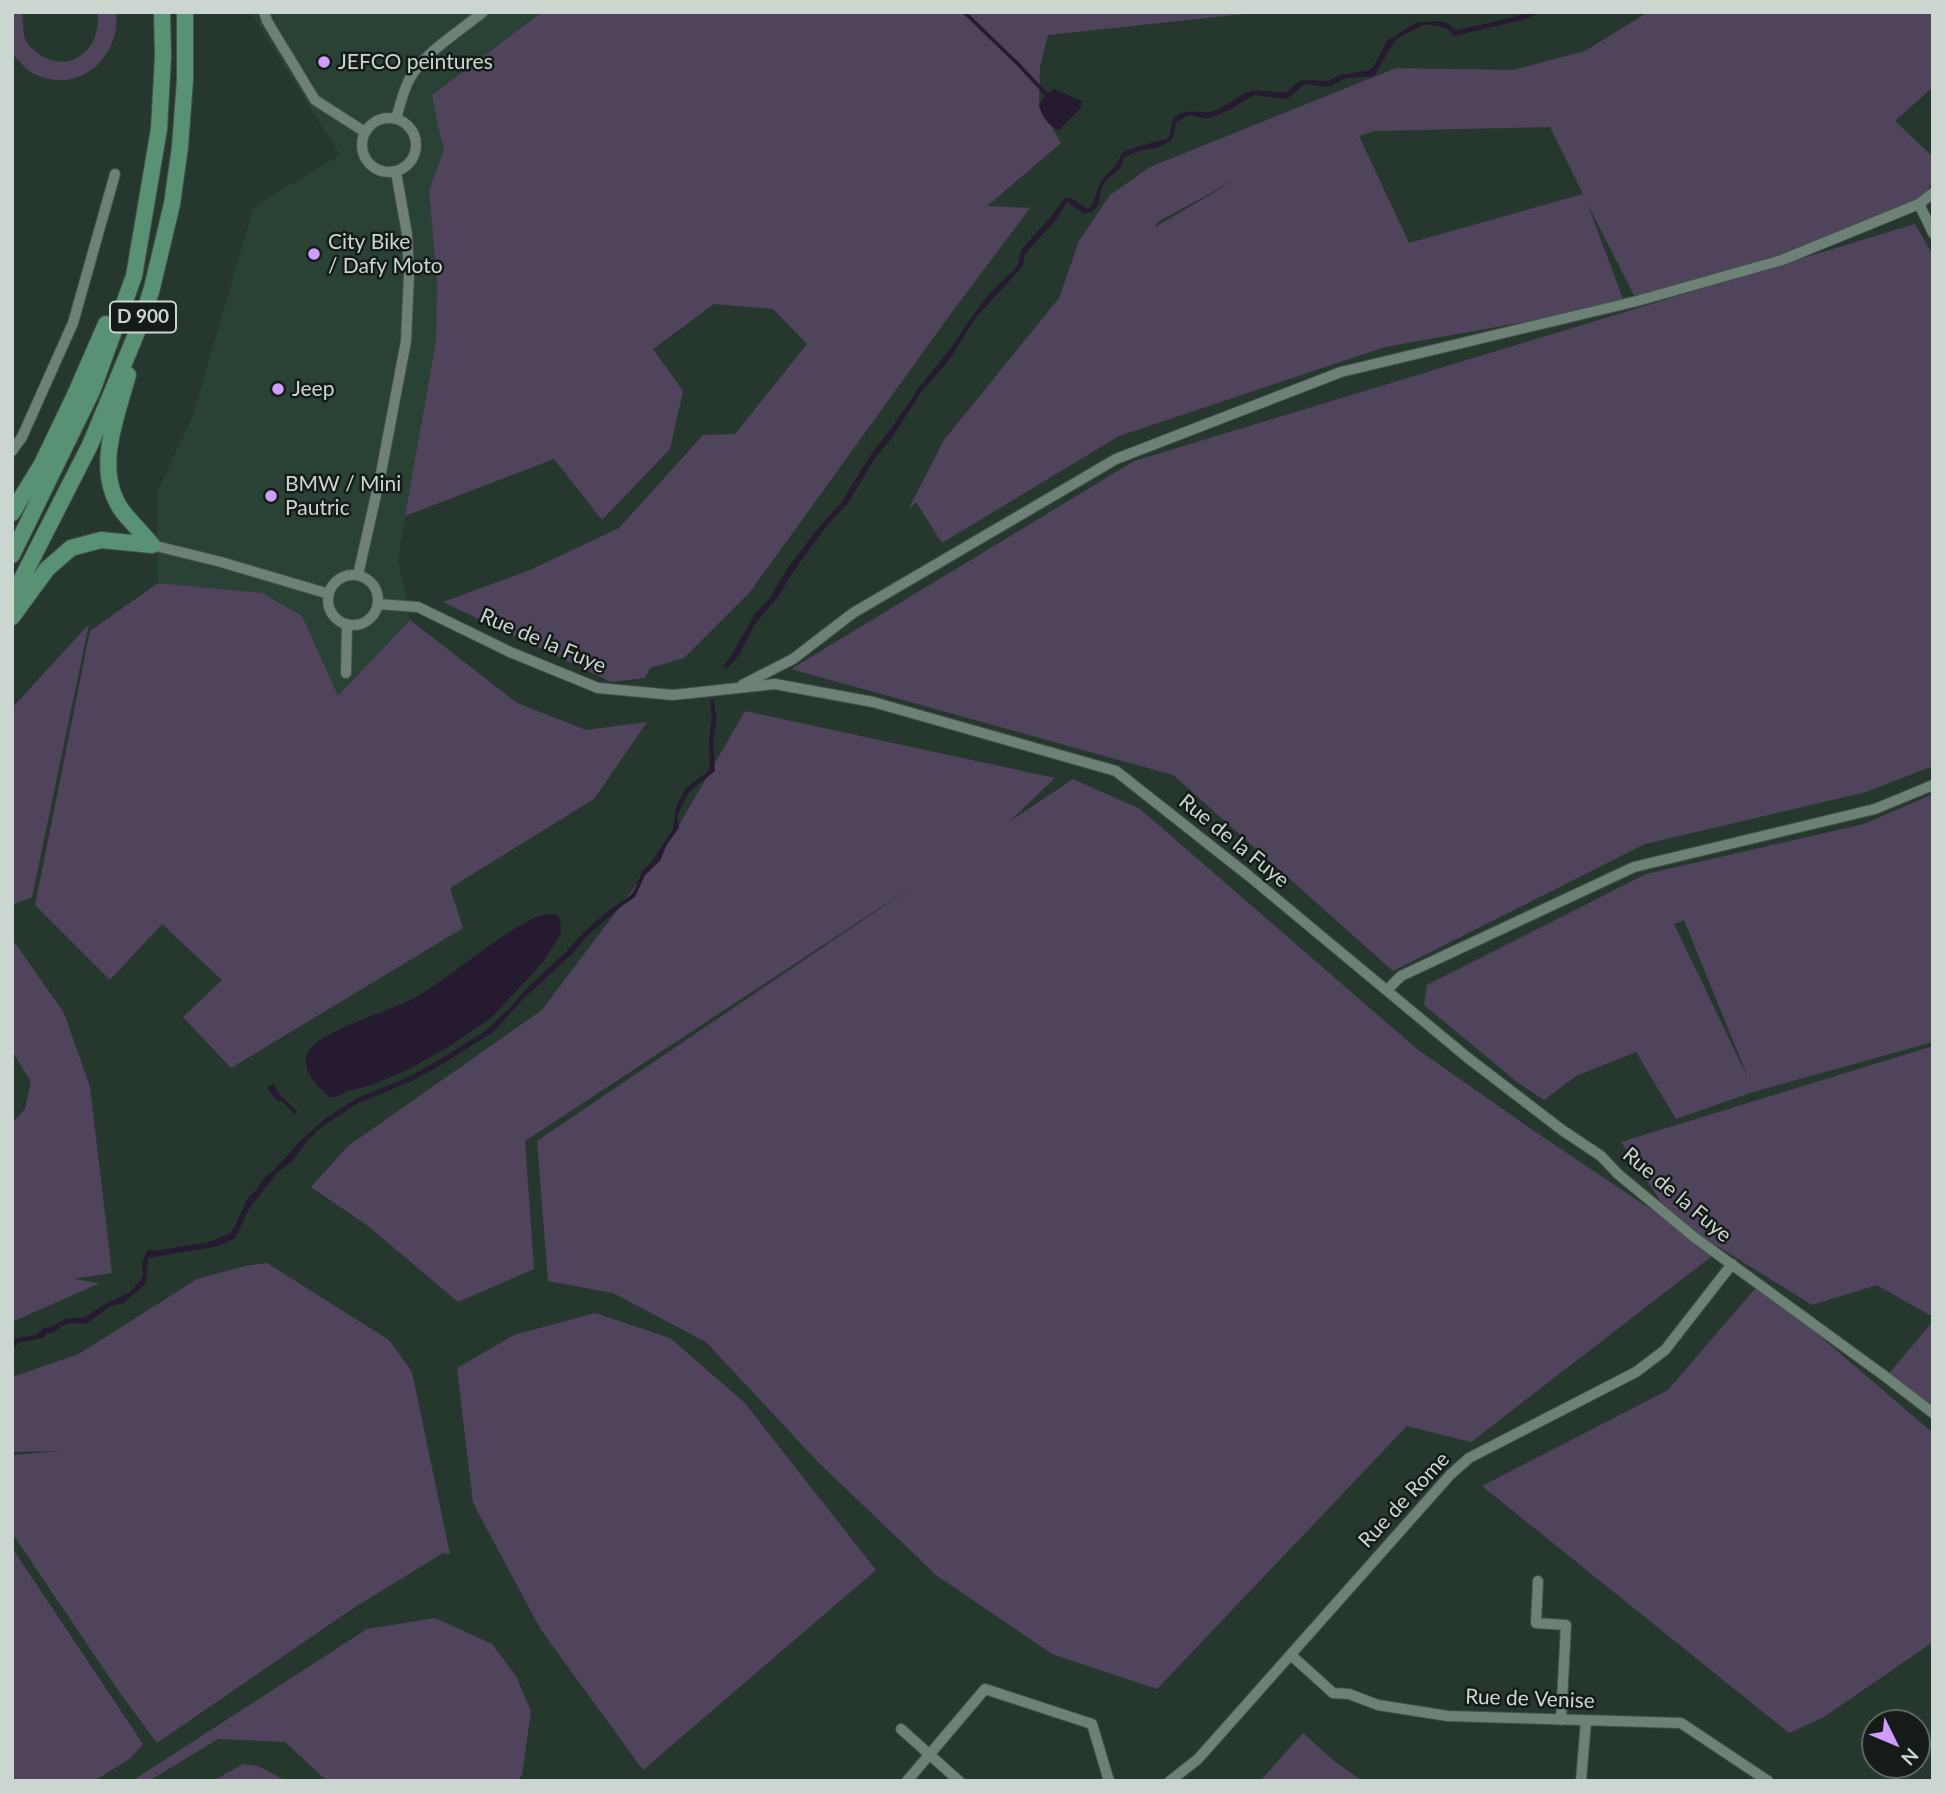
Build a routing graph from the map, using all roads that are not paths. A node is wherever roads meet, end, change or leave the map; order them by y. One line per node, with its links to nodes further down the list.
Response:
1 (162, 12): 12 (main road, D 900)
2 (185, 12): 13 (main road, D 900)
3 (264, 12): 6 (street)
4 (483, 12): 5 (street)
5 (397, 119): 6 (street); 7 (street)
6 (365, 132): 7 (street)
7 (396, 172): 18 (street)
8 (115, 174): 14 (street)
9 (1933, 193): 10 (street)
10 (1919, 204): 11 (street); 25 (street)
11 (1933, 233)
12 (139, 248): 15 (main road); 17 (main road, D 900)
13 (142, 320): 16 (main road); 20 (main road, D 900)
14 (12, 451)
15 (12, 513)
16 (152, 545): 19 (street); 22 (main road)
17 (12, 555)
18 (358, 575): 19 (street); 21 (street)
19 (329, 594): 23 (street)
20 (12, 598)
21 (378, 604): 23 (street); 25 (street, Rue de la Fuye)
22 (12, 617)
23 (347, 624): 24 (street)
24 (346, 673)
25 (736, 688): 27 (street, Rue de la Fuye)
26 (1933, 785): 27 (street)
27 (1387, 990): 28 (street, Rue de la Fuye)
28 (1732, 1264): 29 (street, Rue de la Fuye); 31 (street, Rue de Rome)
29 (1933, 1413)
30 (1538, 1581): 32 (street)
31 (1291, 1654): 32 (street, Rue de Venise); 39 (street, Rue de Rome)
32 (1561, 1720): 33 (street, Rue de Venise)
33 (1586, 1721): 40 (street); 41 (street, Rue de Venise)
34 (901, 1729): 35 (street)
35 (929, 1755): 36 (street); 37 (street); 38 (street)
36 (907, 1781)
37 (959, 1781)
38 (1109, 1781)
39 (1170, 1781)
40 (1581, 1781)
41 (1768, 1781)

